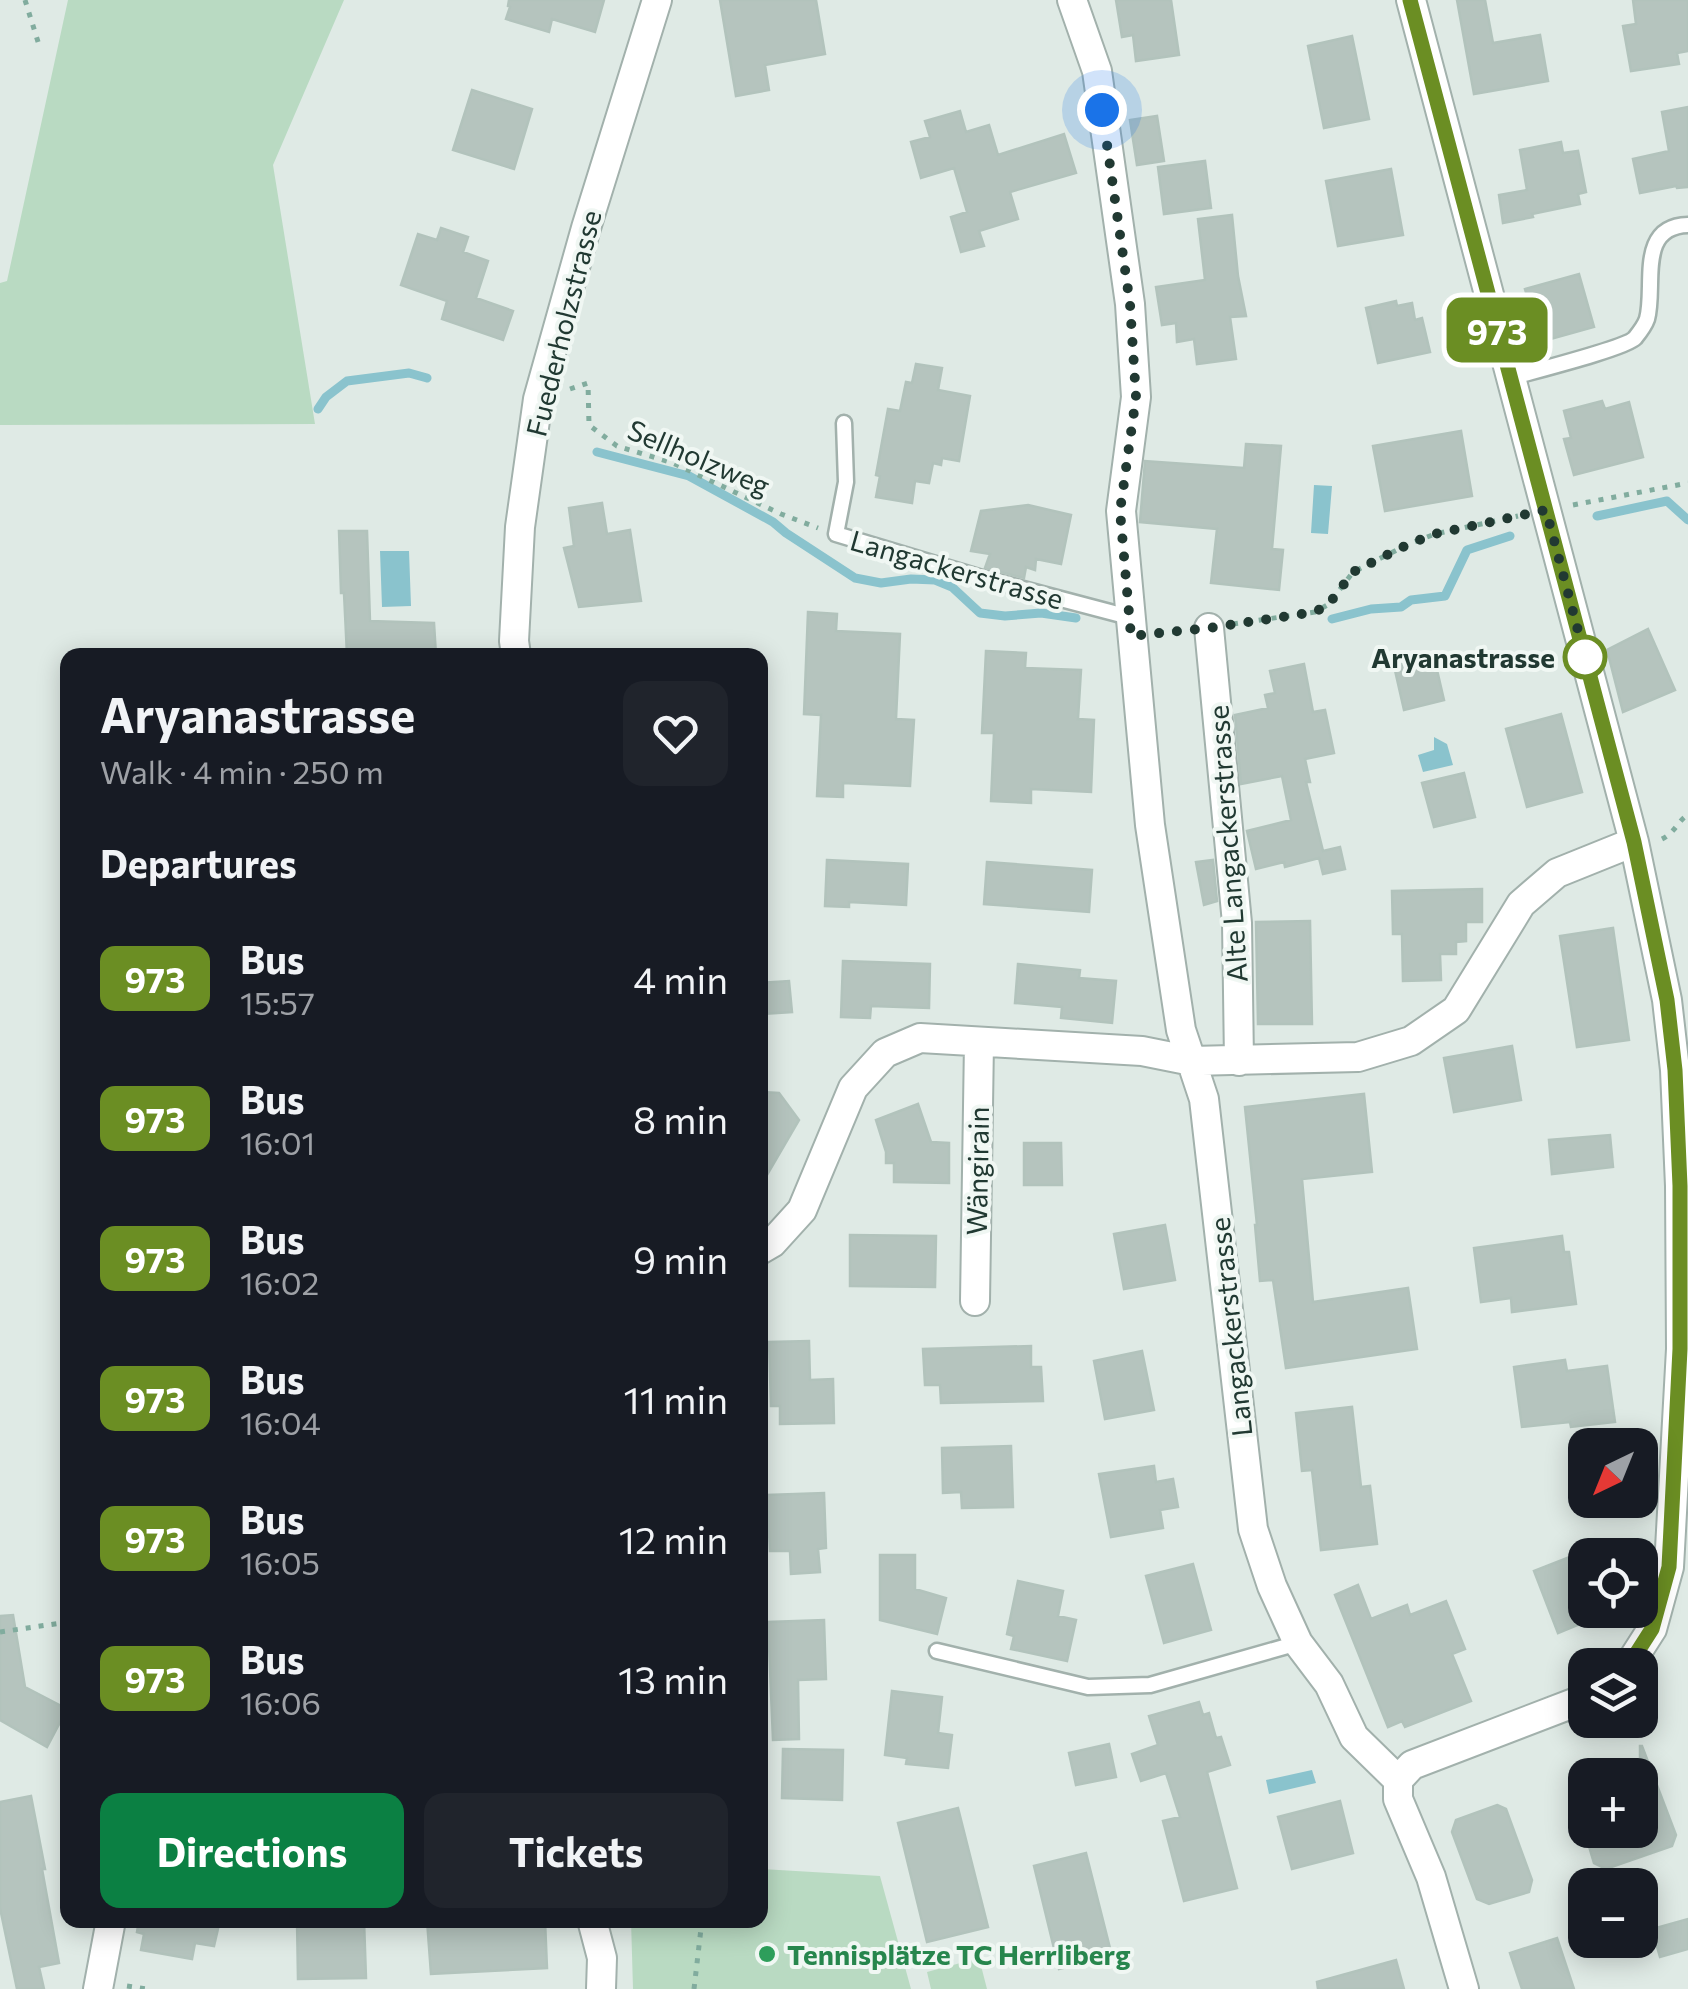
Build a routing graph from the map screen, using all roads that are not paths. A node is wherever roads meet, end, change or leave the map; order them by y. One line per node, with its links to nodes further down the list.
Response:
1 (657, 0): 9 (street, Fuederholzstrasse)
2 (1072, 0): 7 (street, Langackerstrasse)
3 (1410, 0): 5 (street)
4 (1688, 225): 5 (lane)
5 (1510, 378): 10 (street)
6 (844, 423): 7 (lane, Langackerstrasse)
7 (1130, 626): 13 (street, Langackerstrasse)
8 (1209, 628): 12 (street, Alte Langackerstrasse)
9 (515, 648)
10 (1634, 842): 12 (street); 14 (street)
11 (979, 1042): 13 (street); 15 (street); 16 (street, Wängirain)
12 (1239, 1061): 13 (street)
13 (1192, 1062): 18 (street, Langackerstrasse)
14 (1681, 1069): 17 (street)
15 (768, 1245)
16 (974, 1301)
17 (1684, 1349): 19 (street)
18 (1298, 1643): 20 (lane); 22 (street, Langackerstrasse)
19 (1640, 1648)
20 (937, 1651)
21 (1568, 1705): 22 (street)
22 (1398, 1780): 27 (street)
23 (109, 1928): 25 (street)
24 (594, 1928): 26 (street)
25 (98, 1989)
26 (601, 1989)
27 (1464, 1989)

